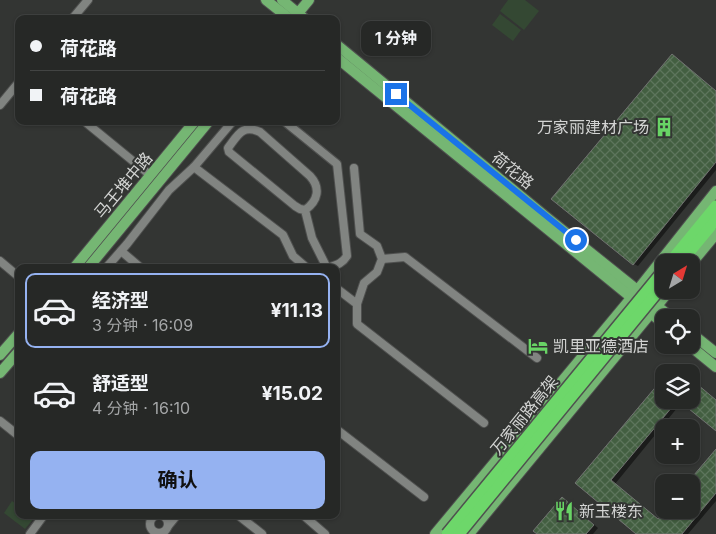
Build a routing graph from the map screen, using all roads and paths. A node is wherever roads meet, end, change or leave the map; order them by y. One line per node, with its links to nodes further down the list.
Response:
1 (88, 0): 5 (street)
2 (266, 0): 4 (main road)
3 (308, 0): 4 (main road)
4 (291, 12)
5 (75, 15)
6 (340, 47): 39 (main road, 荷花路)
7 (340, 60): 39 (main road, 荷花路)
8 (15, 87): 9 (street)
9 (0, 105)
10 (89, 125): 17 (street)
11 (192, 125): 17 (main road, 马王堆中路)
12 (205, 125): 30 (main road, 马王堆中路)
13 (230, 125): 15 (street)
14 (289, 125): 35 (street)
15 (194, 167): 23 (street); 33 (street)
16 (354, 168): 27 (street)
17 (150, 175): 29 (main road, 马王堆中路)
18 (716, 191): 39 (main road)
19 (716, 206): 24 (highway)
20 (305, 210): 20 (street); 34 (street)
21 (716, 220): 25 (highway)
22 (716, 234): 26 (main road)
23 (121, 251): 31 (street); 32 (street)
24 (677, 254)
25 (688, 254)
26 (699, 254)
27 (382, 259): 42 (street); 50 (street)
28 (0, 262): 36 (street)
29 (77, 264)
30 (91, 264)
31 (110, 264)
32 (136, 264)
33 (302, 264)
34 (325, 264)
35 (340, 264)
36 (15, 274)
37 (655, 281): 67 (highway, 万家丽路高架, bridge)
38 (340, 291): 42 (street)
39 (634, 293): 43 (main road, 荷花路); 66 (main road)
40 (655, 295): 68 (highway, 万家丽路高架, bridge)
41 (662, 299): 43 (main road)
42 (357, 304): 54 (street)
43 (654, 309): 69 (main road)
44 (15, 338): 48 (main road)
45 (700, 340): 46 (main road)
46 (716, 353)
47 (700, 354): 51 (main road)
48 (0, 355)
49 (15, 356): 52 (main road)
50 (537, 358)
51 (716, 367)
52 (0, 373)
53 (0, 421): 56 (street)
54 (484, 423)
55 (340, 432): 57 (street)
56 (15, 433)
57 (424, 497)
58 (41, 519): 63 (street)
59 (153, 519): 62 (street)
60 (243, 519): 64 (street)
61 (308, 519): 65 (street)
62 (170, 529)
63 (30, 534)
64 (262, 534)
65 (325, 534)
66 (435, 534)
67 (447, 534)
68 (459, 534)
69 (469, 534)

